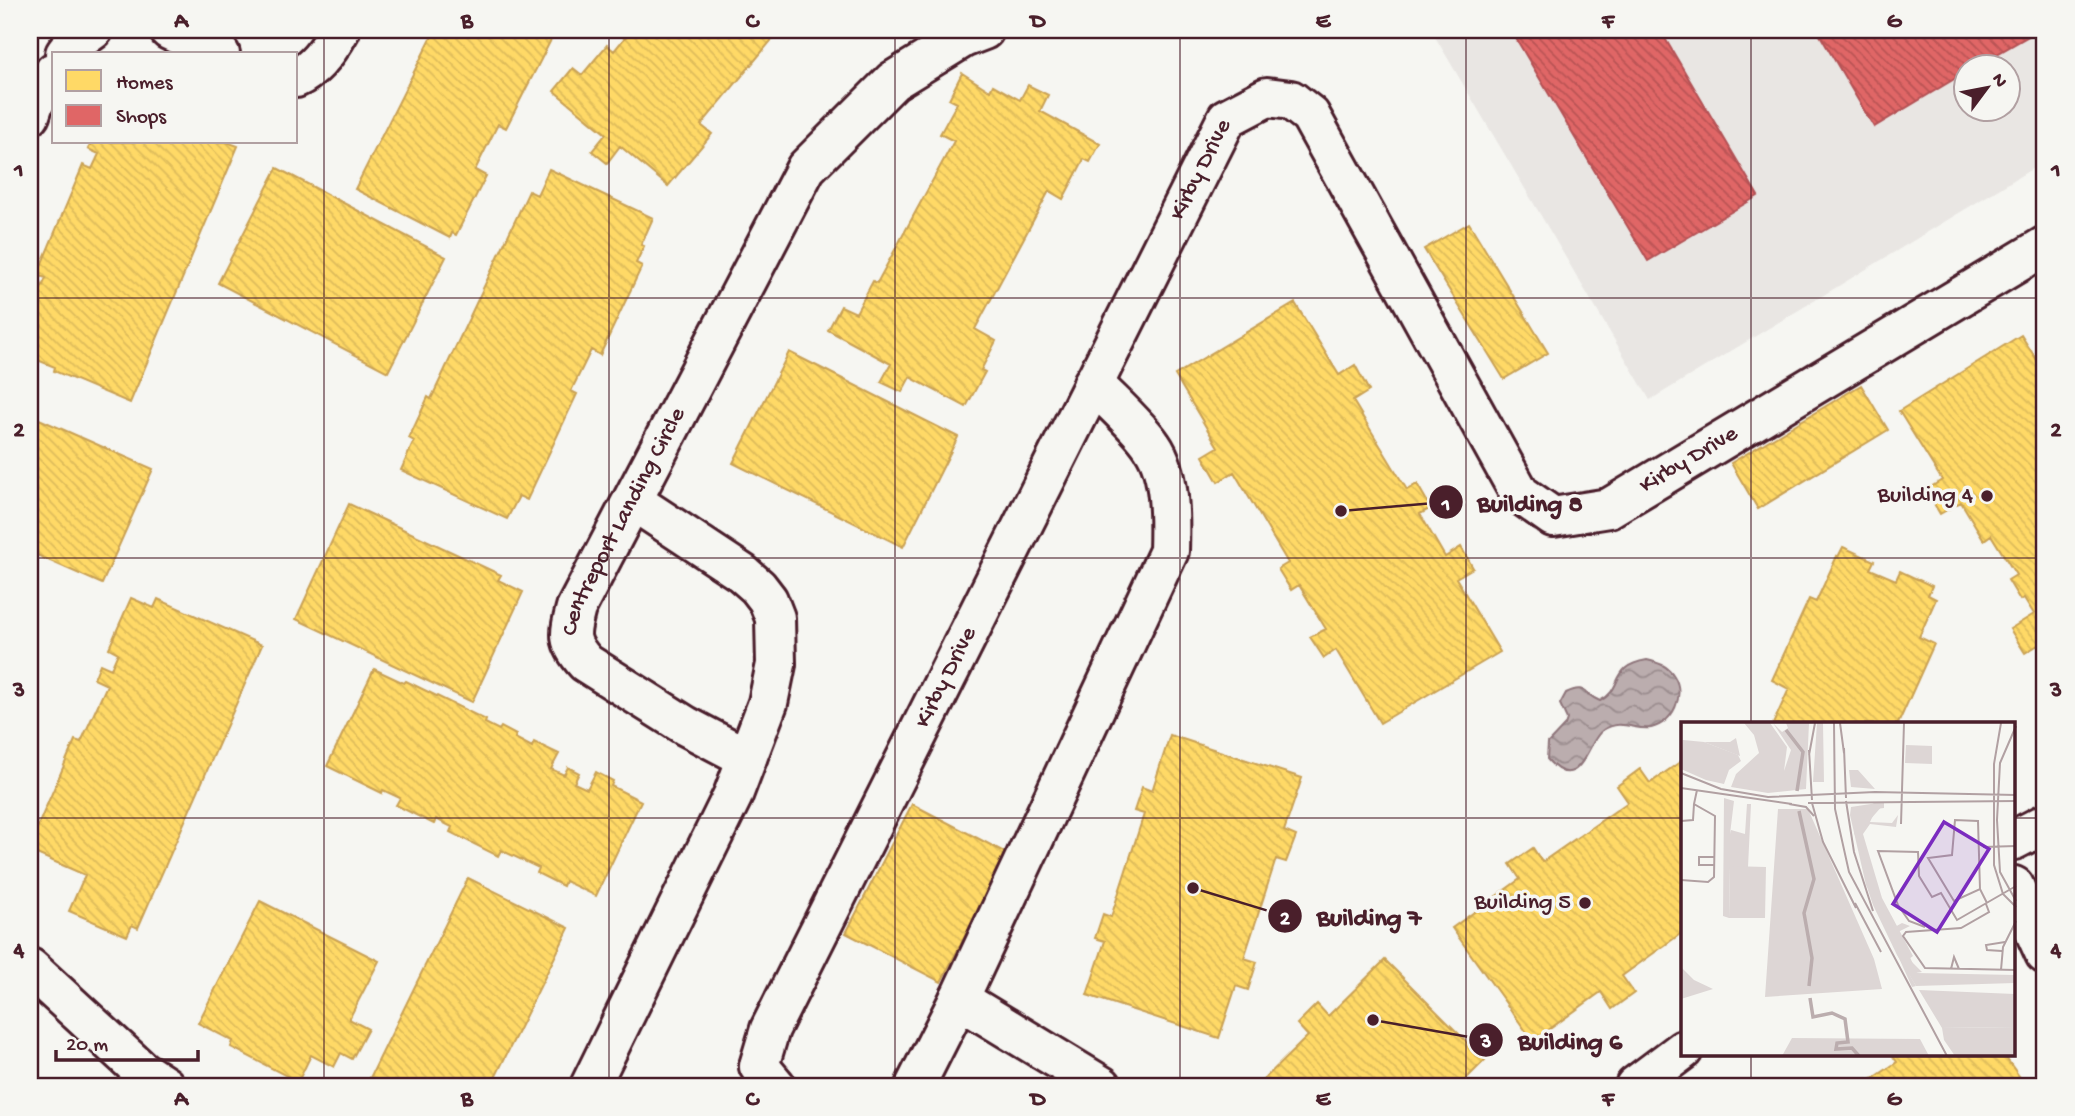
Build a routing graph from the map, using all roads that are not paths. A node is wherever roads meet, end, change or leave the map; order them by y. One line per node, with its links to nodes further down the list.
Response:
1 (93, 30): 5 (street)
2 (169, 30): 6 (street)
3 (340, 30): 8 (street)
4 (984, 30): 12 (street, Centreport Landing Circle)
5 (66, 52)
6 (216, 52)
7 (52, 75): 9 (street)
8 (298, 77)
9 (30, 115)
10 (2045, 246): 11 (street, Kirby Drive)
11 (1093, 383): 19 (street); 21 (street, Kirby Drive)
12 (632, 501): 13 (street); 13 (street, Centreport Landing Circle)
13 (747, 758): 23 (street)
14 (2045, 824): 15 (street)
15 (2016, 838)
16 (2016, 890): 17 (street)
17 (2045, 954)
18 (30, 968): 22 (street)
19 (959, 999): 24 (street); 25 (street)
20 (1681, 1052): 26 (street)
21 (759, 1079)
22 (165, 1086)
23 (590, 1086)
24 (915, 1086)
25 (1102, 1086)
26 (1635, 1086)

